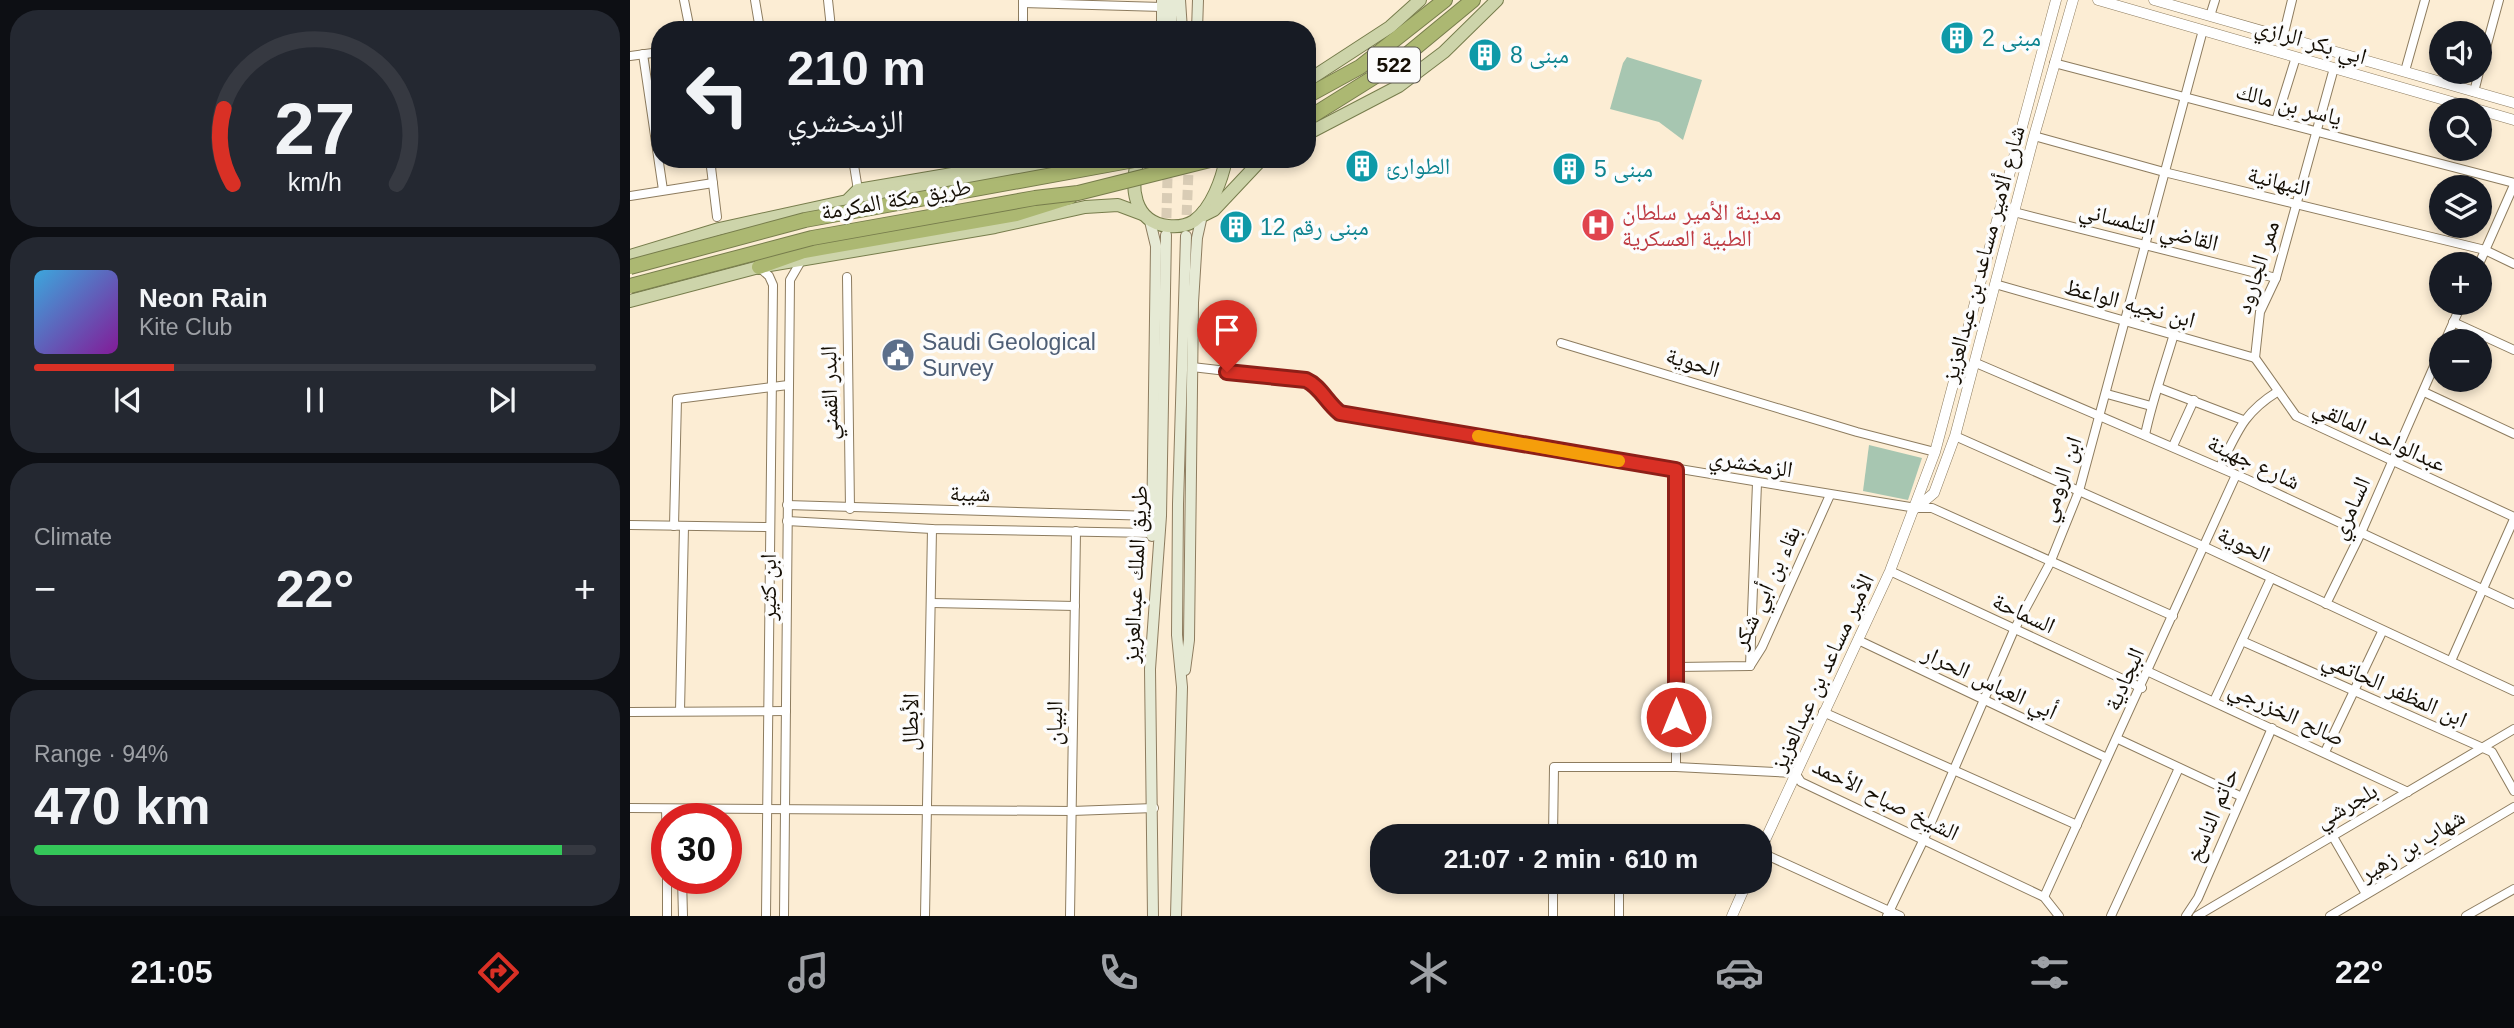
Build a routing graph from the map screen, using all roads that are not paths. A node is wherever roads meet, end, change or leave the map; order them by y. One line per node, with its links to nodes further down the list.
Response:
1 (684, 0): 22 (street)
2 (755, 0): 23 (street)
3 (828, 0): 24 (street)
4 (1180, 0): 28 (main road)
5 (1198, 0): 29 (main road)
6 (1409, 0): 31 (street)
7 (1420, 0): 31 (main road)
8 (1445, 0): 43 (highway)
9 (1473, 0): 48 (highway, 522)
10 (1497, 0): 50 (main road)
11 (2056, 0): 95 (street, الأمير مساعد بن عبدالعزيز)
12 (2073, 0): 38 (street, شارع ألامير مساعد بن عبدالعزيز)
13 (2098, 0): 32 (street, ابي بكر الرازي)
14 (2154, 0): 21 (street, ابي بكر الرازي)
15 (2215, 0): 21 (street)
16 (2292, 0): 33 (street)
17 (2425, 0): 40 (street)
18 (2499, 0): 30 (street)
19 (1023, 2): 20 (street); 25 (street)
20 (1165, 2): 26 (main road); 27 (main road)
21 (2210, 16): 33 (street, ابي بكر الرازي)
22 (688, 21)
23 (758, 21)
24 (830, 21)
25 (1022, 21)
26 (1162, 21)
27 (1169, 21)
28 (1181, 21)
29 (1197, 21)
30 (2492, 25)
31 (1390, 27): 41 (main road)
32 (2203, 30): 37 (street, ابي بكر الرازي); 45 (street, ابن الرومي)
33 (2283, 37): 40 (street, ابي بكر الرازي)
34 (651, 53): 35 (street)
35 (643, 54): 36 (street); 47 (street)
36 (630, 56)
37 (2296, 57): 39 (street, ابي بكر الرازي); 51 (street)
38 (2054, 63): 45 (street, ياسر بن مالك); 55 (street, شارع ألامير مساعد بن عبدالعزيز)
39 (2334, 68): 49 (street, ابي بكر الرازي); 54 (street, ممر الجارود)
40 (2405, 71): 44 (street, ابي بكر الرازي)
41 (1316, 75)
42 (2476, 84): 44 (street)
43 (1316, 91)
44 (2474, 92): 46 (street, ابي بكر الرازي)
45 (2186, 97): 51 (street, ياسر بن مالك); 66 (street, ابن الرومي)
46 (2514, 103)
47 (651, 108)
48 (1316, 113)
49 (2514, 120)
50 (1336, 121): 52 (main road); 53 (main road)
51 (2276, 121): 54 (street, ياسر بن مالك)
52 (1316, 125)
53 (1316, 130)
54 (2318, 131): 68 (street, ياسر بن مالك); 74 (street, ممر الجارود)
55 (2034, 136): 66 (street, النبهانية); 75 (street, شارع ألامير مساعد بن عبدالعزيز)
56 (660, 168): 69 (street)
57 (711, 168): 67 (street)
58 (854, 168): 70 (street)
59 (979, 168): 70 (main road)
60 (1094, 168): 65 (highway, طريق مكة المكرمة, bridge)
61 (1137, 168): 78 (main road)
62 (1178, 168): 71 (highway, طريق مكة المكرمة, bridge)
63 (1223, 168): 76 (main road)
64 (1254, 168): 76 (main road)
65 (1084, 170): 73 (main road, bridge); 86 (highway, طريق مكة المكرمة, bridge)
66 (2164, 172): 74 (street, النبهانية); 81 (street, ابن الرومي)
67 (713, 183): 69 (street); 77 (street)
68 (2514, 184): 82 (street)
69 (663, 190): 72 (street)
70 (858, 190): 73 (main road)
71 (1079, 193): 87 (highway, bridge); 91 (highway, طريق مكة المكرمة, bridge)
72 (630, 196)
73 (847, 201): 83 (main road)
74 (2297, 206): 82 (street, النبهانية); 89 (street, ممر الجارود)
75 (2014, 212): 81 (street, القاضي التلمساني); 90 (street, شارع ألامير مساعد بن عبدالعزيز)
76 (1200, 215): 78 (main road); 106 (main road)
77 (717, 217)
78 (1146, 217): 84 (main road); 133 (main road)
79 (1166, 235): 161 (main road, طريق الملك عبدالعزيز)
80 (1186, 236): 163 (main road, طريق الملك عبدالعزيز)
81 (2145, 246): 89 (street, القاضي التلمساني); 98 (street, ابن الرومي)
82 (2485, 250): 85 (street, النبهانية)
83 (630, 254)
84 (801, 260): 87 (main road); 92 (street, ابن كثير)
85 (2514, 264)
86 (630, 267)
87 (758, 267): 93 (street); 94 (main road)
88 (847, 277): 132 (street, البدر القمني)
89 (2276, 278): 104 (street, ممر الجارود)
90 (1996, 284): 96 (street, شارع ألامير مساعد بن عبدالعزيز); 98 (street, ابن نجيه الواعظ)
91 (630, 286)
92 (790, 287): 93 (street); 108 (street, ابن كثير)
93 (773, 288): 109 (street, ابن كثير)
94 (630, 301)
95 (1976, 308): 96 (street); 122 (street, الأمير مساعد بن عبدالعزيز)
96 (1989, 310): 105 (street, شارع ألامير مساعد بن عبدالعزيز)
97 (2456, 315): 99 (street)
98 (2125, 321): 101 (street, ابن نجيه الواعظ); 113 (street, ابن الرومي)
99 (2453, 321): 100 (street); 103 (street)
100 (2450, 329)
101 (2174, 334): 104 (street, ابن نجيه الواعظ); 110 (street)
102 (1560, 343): 122 (street, الحوية)
103 (2514, 350)
104 (2255, 358): 111 (street, عبدالواحد المالقي)
105 (1976, 363): 116 (street, شارع جهينة); 120 (street, شارع ألامير مساعد بن عبدالعزيز)
106 (1192, 368): 125 (street, الزمخشري); 163 (main road)
107 (2429, 380): 112 (street, السامري)
108 (788, 385): 109 (street); 130 (street, ابن كثير)
109 (770, 387): 137 (street); 139 (street, ابن كثير)
110 (2159, 388): 114 (street); 115 (street)
111 (2277, 392): 117 (street); 123 (street, عبدالواحد المالقي)
112 (2424, 392): 118 (street); 123 (street, السامري)
113 (2108, 394): 115 (street); 116 (street, ابن الرومي)
114 (2194, 401): 117 (street); 121 (street)
115 (2151, 406): 119 (street)
116 (2101, 416): 119 (street, شارع جهينة); 128 (street, ابن الرومي)
117 (2243, 420): 124 (street)
118 (2514, 434)
119 (2146, 435): 121 (street, شارع جهينة)
120 (1955, 436): 128 (street, الحوية); 131 (street, شارع ألامير مساعد بن عبدالعزيز)
121 (2173, 446): 124 (street, شارع جهينة)
122 (1936, 452): 131 (street, الأمير مساعد بن عبدالعزيز)
123 (2392, 462): 134 (street, عبدالواحد المالقي); 143 (street, السامري)
124 (2220, 467): 126 (street, شارع جهينة)
125 (1676, 470): 127 (street, الزمخشري); 160 (street)
126 (2236, 475): 143 (street, شارع جهينة); 144 (street, البجادية)
127 (1757, 484): 129 (street, الزمخشري); 159 (street)
128 (2079, 491): 144 (street, الحوية); 145 (street, ابن الرومي)
129 (1830, 495): 131 (street, الزمخشري); 159 (street, بقاء بن أبي شكر)
130 (787, 505): 132 (street, شيبة); 135 (street, ابن كثير)
131 (1916, 508): 145 (street, الزمخشري); 146 (street, الأمير مساعد بن عبدالعزيز)
132 (850, 509): 133 (street, شيبة)
133 (1153, 516): 142 (main road)
134 (2514, 518): 148 (street)
135 (787, 521): 140 (street, شيبة); 171 (street, ابن كثير)
136 (630, 525): 137 (street)
137 (674, 526): 138 (street)
138 (684, 526): 139 (street); 169 (street)
139 (770, 527): 170 (street, ابن كثير)
140 (932, 529): 141 (street, شيبة); 149 (street, الأبطال)
141 (1076, 531): 142 (street, شيبة); 152 (street, البيان)
142 (1152, 533): 161 (main road)
143 (2361, 533): 148 (street, شارع جهينة); 150 (street, السامري)
144 (2205, 547): 147 (street, الحوية); 153 (street, البجادية)
145 (2050, 563): 153 (street, الزمخشري); 154 (street, ابن الرومي)
146 (1890, 571): 154 (street, السماحة); 156 (street, الأمير مساعد بن عبدالعزيز)
147 (2271, 578): 150 (street, الحوية); 157 (street)
148 (2482, 589): 151 (street, شارع جهينة); 158 (street)
149 (932, 603): 152 (street); 191 (street, الأبطال)
150 (2326, 604): 155 (street, الحوية)
151 (2514, 604)
152 (1075, 606): 195 (street, البيان)
153 (2174, 616): 162 (street, البجادية)
154 (2014, 630): 164 (street, السماحة); 167 (street, ابن الرومي)
155 (2382, 632): 158 (street, الحوية); 166 (street)
156 (1858, 640): 167 (street, أبي العباس الحرار); 173 (street, الأمير مساعد بن عبدالعزيز)
157 (2242, 641): 166 (street, ابن المظفر الحاتمي); 168 (street)
158 (2451, 661): 165 (street, الحوية)
159 (1750, 666): 160 (street, بقاء بن أبي شكر)
160 (1676, 667): 180 (street)
161 (1150, 669): 189 (main road, طريق الملك عبدالعزيز)
162 (2149, 672): 164 (street, البجادية); 168 (street, صالح الخزرجي)
163 (1182, 687): 218 (main road, طريق الملك عبدالعزيز)
164 (2142, 688): 176 (street, البجادية)
165 (2514, 691)
166 (2354, 692): 177 (street, ابن المظفر الحاتمي); 178 (street)
167 (1982, 701): 179 (street, أبي العباس الحرار); 181 (street, ابن الرومي)
168 (2214, 701): 174 (street, صالح الخزرجي)
169 (680, 710): 170 (street); 172 (street)
170 (770, 711): 171 (street); 193 (street, ابن كثير)
171 (786, 711): 194 (street, ابن كثير)
172 (630, 712)
173 (1823, 712): 181 (street); 183 (street, الأمير مساعد بن عبدالعزيز)
174 (2272, 727): 178 (street, صالح الخزرجي); 186 (street, حاتم الناسخ)
175 (2514, 729): 177 (street, بلجرشي)
176 (2118, 739): 179 (street, البجادية); 182 (street)
177 (2481, 748): 184 (street, بلجرشي); 185 (street, ابن المظفر الحاتمي)
178 (2325, 752): 184 (street, صالح الخزرجي)
179 (2107, 758): 198 (street, البجادية)
180 (1676, 767): 183 (street, الشيخ صباح الأحمد); 196 (street, الشيخ صباح الأحمد)
181 (1955, 768): 198 (street); 200 (street, ابن الرومي)
182 (2179, 768): 186 (street); 224 (street)
183 (1795, 773): 197 (street, الأمير مساعد بن عبدالعزيز); 200 (street, الشيخ صباح الأحمد)
184 (2408, 792): 199 (street, بلجرشي)
185 (2514, 792)
186 (2240, 796): 225 (street, حاتم الناسخ)
187 (2514, 807): 208 (street, شهاب بن زهير)
188 (630, 808): 190 (street)
189 (1154, 808): 195 (street); 217 (main road, طريق الملك عبدالعزيز)
190 (651, 809)
191 (928, 809): 194 (street); 195 (street); 215 (street, الأبطال)
192 (742, 810): 193 (street)
193 (767, 810): 194 (street); 213 (street, ابن كثير)
194 (785, 810): 214 (street, ابن كثير)
195 (1072, 811): 216 (street, البيان)
196 (1553, 824)
197 (1772, 824)
198 (2077, 825): 209 (street, البجادية)
199 (2332, 835): 208 (street); 226 (street, بلجرشي)
200 (1924, 839): 209 (street, الشيخ صباح الأحمد); 210 (street, ابن الرومي)
201 (1772, 857): 210 (street)
202 (2514, 888): 228 (street)
203 (667, 894): 211 (street)
204 (682, 894): 212 (street)
205 (1553, 894): 219 (street)
206 (1619, 894): 220 (street)
207 (1742, 894): 221 (street)
208 (2366, 894): 227 (street, شهاب بن زهير)
209 (2044, 897): 223 (street, الشيخ صباح الأحمد)
210 (1888, 913): 222 (street)
211 (667, 916)
212 (682, 916)
213 (766, 916)
214 (784, 916)
215 (925, 916)
216 (1070, 916)
217 (1153, 916)
218 (1176, 916)
219 (1553, 916)
220 (1619, 916)
221 (1732, 916)
222 (1900, 916)
223 (2059, 916)
224 (2111, 916)
225 (2186, 916)
226 (2197, 916)
227 (2330, 916)
228 (2466, 916)

